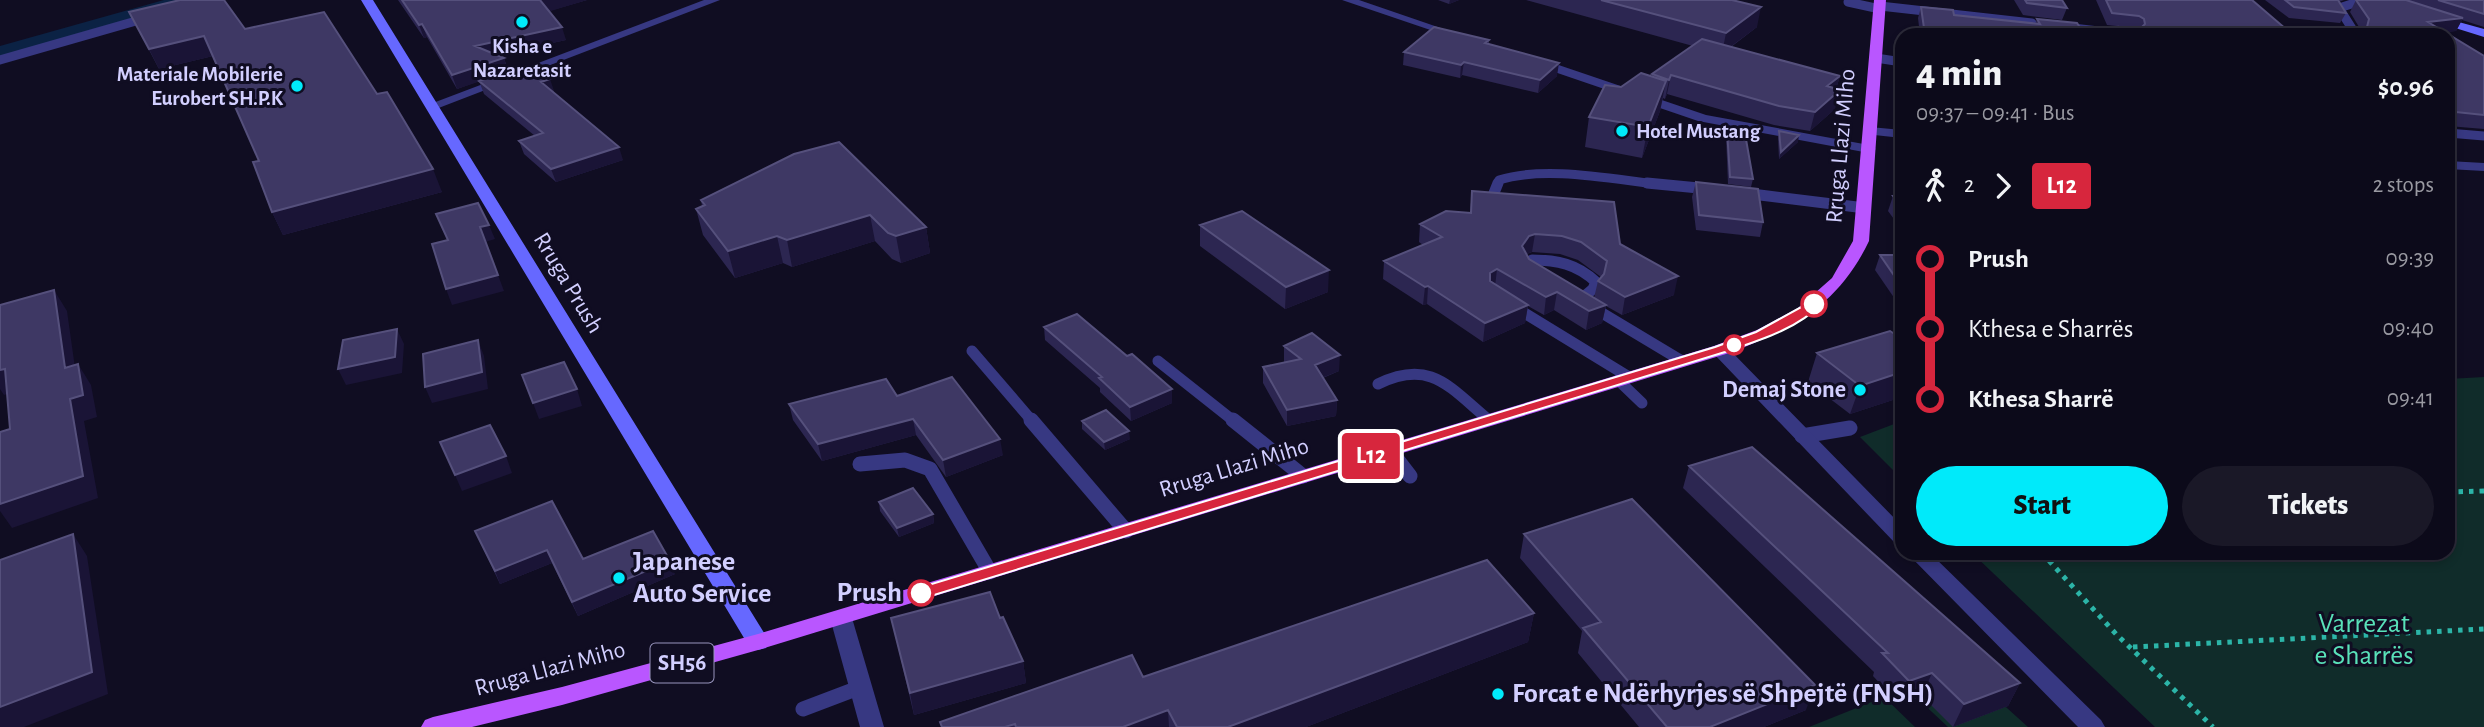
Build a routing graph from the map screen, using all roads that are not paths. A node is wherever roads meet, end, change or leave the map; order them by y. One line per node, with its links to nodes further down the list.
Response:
1 (367, 0): 19 (street, Rruga Prush)
2 (714, 0): 19 (street)
3 (1348, 0): 14 (street)
4 (2364, 0): 12 (lane)
5 (1848, 2): 6 (lane)
6 (1880, 5): 9 (lane); 16 (main road, Rruga Llazi Miho / SH56)
7 (158, 14): 17 (lane)
8 (2431, 17): 13 (street)
9 (2039, 24)
10 (2052, 26): 11 (lane)
11 (2070, 28)
12 (2352, 28)
13 (2484, 33)
14 (1467, 39)
15 (1520, 56): 23 (street)
16 (1876, 58): 18 (lane); 23 (main road, Rruga Llazi Miho / SH56)
17 (0, 60)
18 (1895, 61)
19 (431, 106): 51 (street, Rruga Prush)
20 (2455, 134): 22 (lane)
21 (1895, 135): 23 (street)
22 (2484, 136)
23 (1870, 140): 29 (main road, Rruga Llazi Miho / SH56)
24 (2455, 165): 25 (street)
25 (2484, 167)
26 (1720, 190): 28 (lane)
27 (1733, 191): 29 (lane)
28 (1494, 193)
29 (1865, 208): 32 (main road, Rruga Llazi Miho / SH56)
30 (1541, 276): 35 (lane)
31 (1506, 302): 36 (lane)
32 (1720, 349): 35 (main road, Rruga Llazi Miho / SH56); 41 (street)
33 (972, 351): 46 (lane)
34 (1158, 361): 44 (lane)
35 (1682, 361): 36 (main road, Rruga Llazi Miho / SH56)
36 (1624, 378): 38 (lane); 39 (main road, Rruga Llazi Miho / SH56)
37 (1378, 384): 39 (lane)
38 (1643, 403)
39 (1489, 420): 42 (main road, Rruga Llazi Miho / SH56)
40 (1850, 428): 41 (lane)
41 (1802, 436): 47 (street)
42 (1390, 450): 44 (main road, Rruga Llazi Miho / SH56); 45 (lane)
43 (860, 464): 49 (lane)
44 (1303, 476): 46 (main road, Rruga Llazi Miho / SH56)
45 (1410, 476)
46 (1126, 531): 49 (main road, Rruga Llazi Miho / SH56)
47 (1895, 531)
48 (1924, 560): 56 (street)
49 (990, 572): 50 (main road, Rruga Llazi Miho / SH56)
50 (841, 618): 51 (main road, Rruga Llazi Miho / SH56); 52 (street)
51 (758, 642): 54 (main road, Rruga Llazi Miho / SH56)
52 (861, 687): 53 (lane); 55 (street)
53 (803, 709)
54 (433, 727)
55 (872, 727)
56 (2093, 727)

